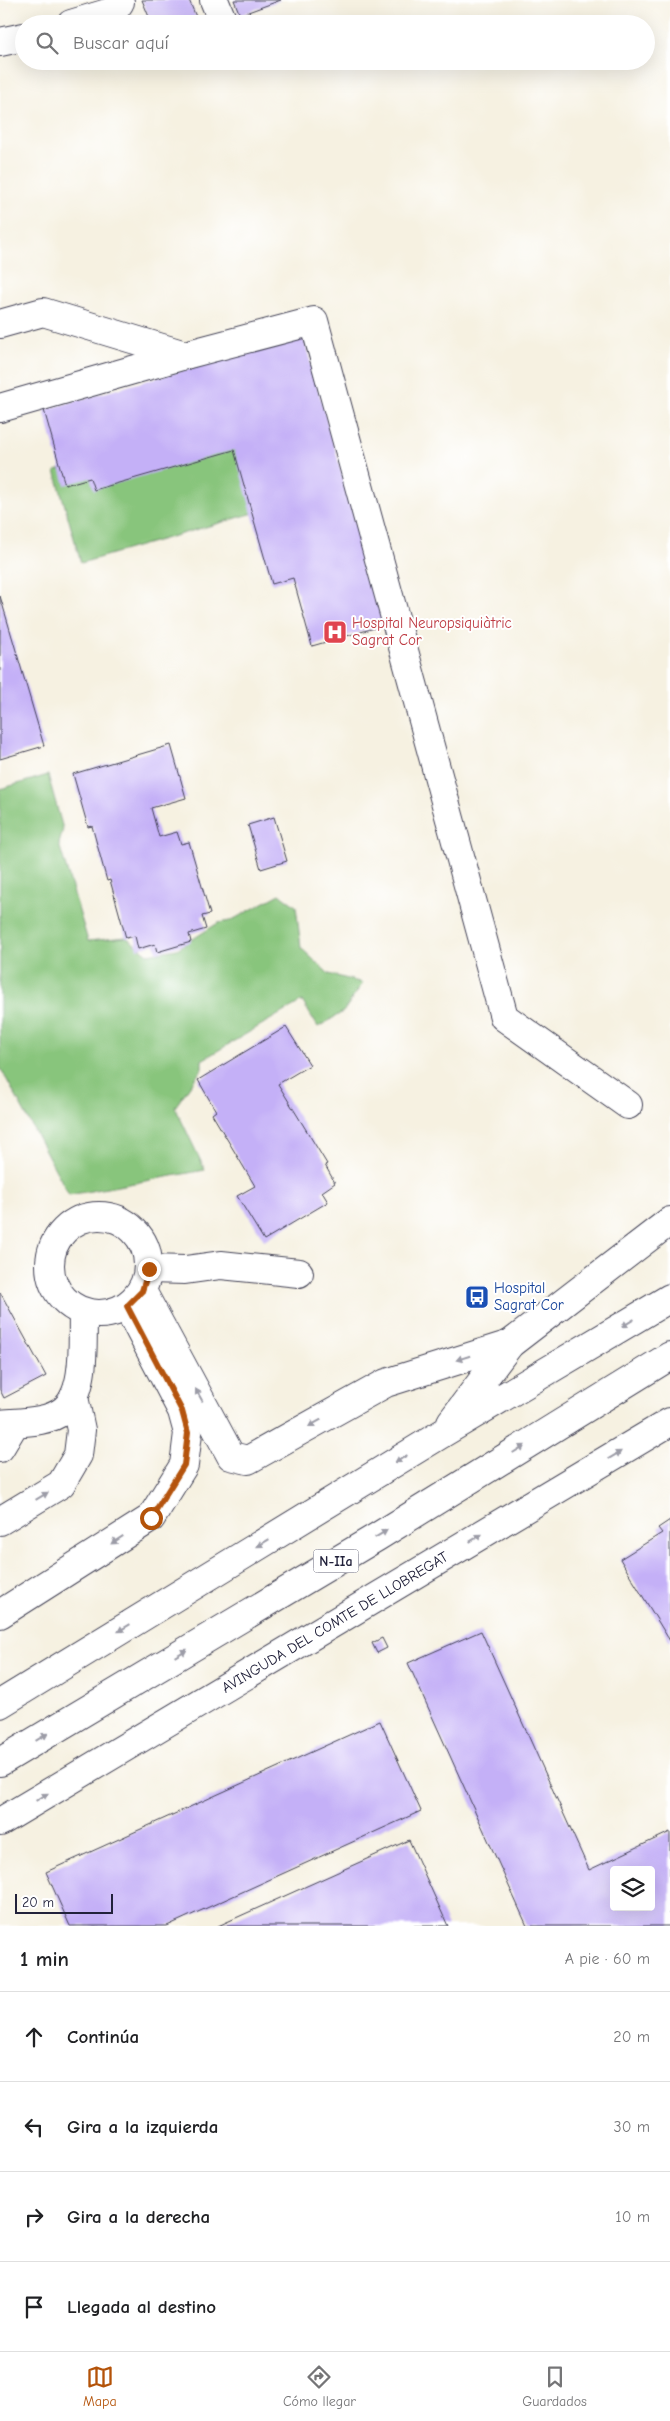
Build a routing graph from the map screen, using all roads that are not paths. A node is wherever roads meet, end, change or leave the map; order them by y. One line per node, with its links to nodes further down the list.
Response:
1 (120, 2): 2 (main road)
2 (101, 15)
3 (15, 39): 4 (main road)
4 (0, 42)
5 (0, 324): 6 (main road)
6 (185, 355): 7 (main road); 8 (main road)
7 (0, 408)
8 (628, 1105)
9 (670, 1221): 12 (main road)
10 (670, 1241): 12 (main road)
11 (299, 1273): 13 (main road)
12 (594, 1279): 16 (main road)
13 (139, 1289): 15 (main road); 15 (main road); 16 (main road, one-way to 13); 24 (main road, one-way to 24)
14 (670, 1298): 21 (main road, one-way to 21)
15 (83, 1313): 18 (main road)
16 (510, 1344): 21 (main road)
17 (670, 1356): 26 (main road, N-IIa, one-way to 17)
18 (74, 1397): 20 (main road); 23 (main road, one-way to 18)
19 (670, 1422): 27 (main road, AVINGUDA DEL COMTE DE LLOBREGAT, one-way to 19)
20 (8, 1423): 22 (main road)
21 (443, 1433): 25 (main road, one-way to 25)
22 (0, 1448)
23 (0, 1521)
24 (0, 1614)
25 (5, 1699)
26 (0, 1762)
27 (0, 1822)

